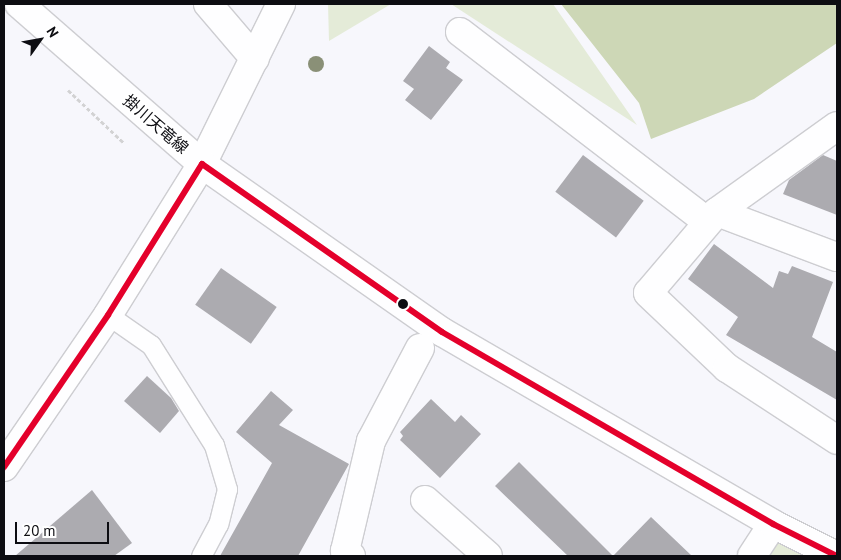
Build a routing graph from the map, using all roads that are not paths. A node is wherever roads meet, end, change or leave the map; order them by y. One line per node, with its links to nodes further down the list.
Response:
1 (19, 4): 7 (street, 掛川天竜線)
2 (208, 4): 5 (street)
3 (281, 4): 5 (street)
4 (460, 32): 8 (street)
5 (255, 59): 7 (street)
6 (837, 126): 8 (street)
7 (202, 164): 10 (street, 掛川天竜線); 15 (street)
8 (712, 217): 9 (street); 12 (street)
9 (837, 257)
10 (108, 315): 13 (street, 掛川天竜線); 16 (lane)
11 (420, 348): 17 (street)
12 (837, 440)
13 (4, 467)
14 (425, 500): 18 (street)
15 (773, 524): 19 (street); 20 (street)
16 (201, 556)
17 (351, 556)
18 (488, 556)
19 (752, 556)
20 (837, 556)

